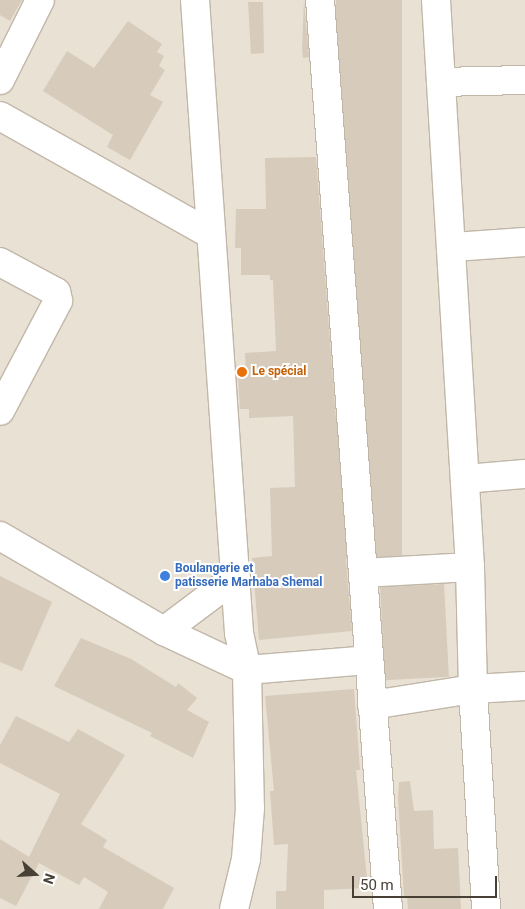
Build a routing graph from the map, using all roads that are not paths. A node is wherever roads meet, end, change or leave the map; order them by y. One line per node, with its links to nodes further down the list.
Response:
1 (40, 0): 5 (street)
2 (195, 0): 9 (street)
3 (320, 0): 18 (street)
4 (436, 0): 7 (street)
5 (0, 80)
6 (525, 80): 7 (street)
7 (441, 82): 11 (street)
8 (0, 116): 9 (street)
9 (210, 234): 19 (street)
10 (525, 242): 11 (street)
11 (453, 247): 15 (street)
12 (0, 262): 13 (street)
13 (0, 411)
14 (525, 474): 15 (street)
15 (465, 479): 17 (street)
16 (0, 536): 20 (street)
17 (470, 568): 18 (street); 24 (street)
18 (362, 573): 21 (street)
19 (236, 577): 20 (street); 22 (street)
20 (164, 632): 22 (street)
21 (368, 660): 22 (street); 25 (street)
22 (247, 670): 26 (street)
23 (525, 686): 24 (street)
24 (473, 689): 25 (street); 28 (street)
25 (372, 705): 27 (street)
26 (234, 909)
27 (388, 909)
28 (486, 909)

